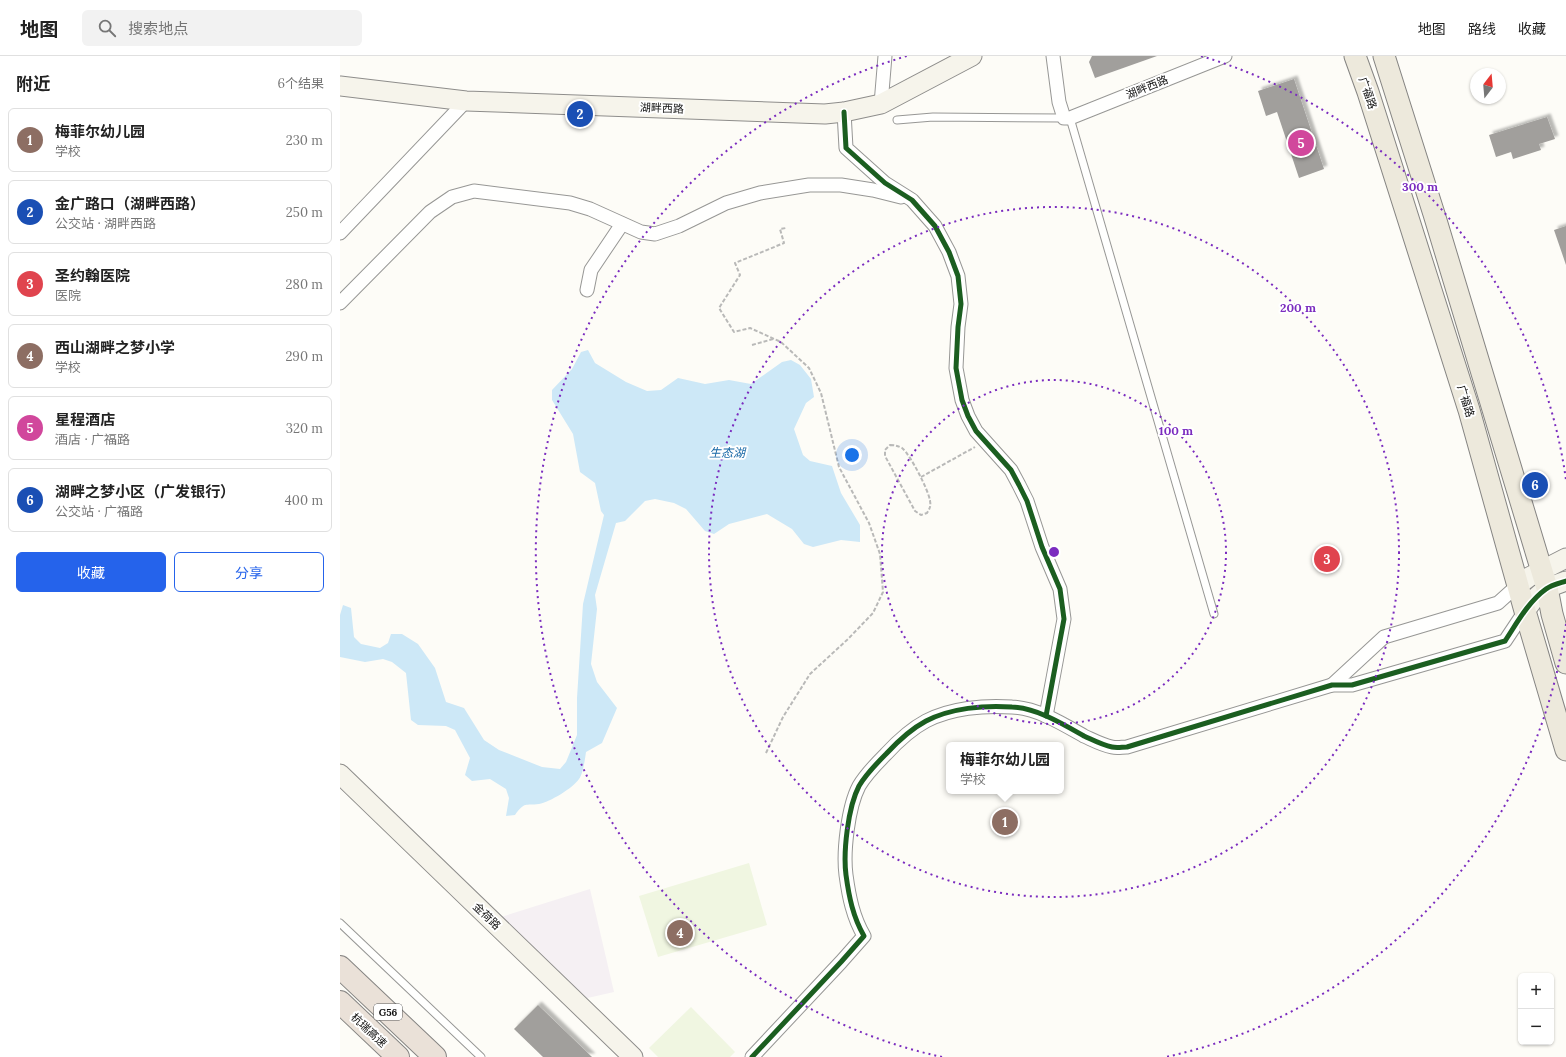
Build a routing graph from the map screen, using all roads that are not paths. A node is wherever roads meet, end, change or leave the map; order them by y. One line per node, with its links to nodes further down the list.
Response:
1 (885, 56): 9 (street)
2 (972, 56): 9 (street, 湖畔西路)
3 (1053, 56): 11 (street)
4 (1225, 56): 11 (street, 湖畔西路)
5 (1355, 56): 21 (main road, 广福路)
6 (1384, 56): 19 (main road, 广福路)
7 (340, 86): 8 (street, 湖畔西路)
8 (466, 101): 10 (street, 湖畔西路); 15 (street)
9 (881, 104): 10 (street, 湖畔西路)
10 (844, 112): 13 (street)
11 (1067, 118): 12 (lane); 23 (lane)
12 (897, 120)
13 (912, 200): 14 (street); 26 (street)
14 (622, 224): 16 (street); 17 (street)
15 (340, 232)
16 (587, 290)
17 (340, 303)
18 (1566, 558): 19 (street)
19 (1544, 580): 20 (street); 21 (street); 22 (street); 24 (main road, 广福路)
20 (1566, 581)
21 (1518, 585): 22 (main road, 广福路); 25 (street)
22 (1525, 611): 25 (street); 27 (main road, 广福路)
23 (1214, 614)
24 (1566, 663)
25 (1332, 685): 26 (street)
26 (1046, 716): 36 (street)
27 (1566, 750)
28 (340, 774): 35 (street, 金荷路)
29 (340, 923): 34 (lane)
30 (340, 967): 33 (highway, G56)
31 (340, 1002): 32 (highway, 杭瑞高速 / G56)
32 (398, 1057)
33 (435, 1057)
34 (481, 1057)
35 (633, 1057)
36 (752, 1057)

